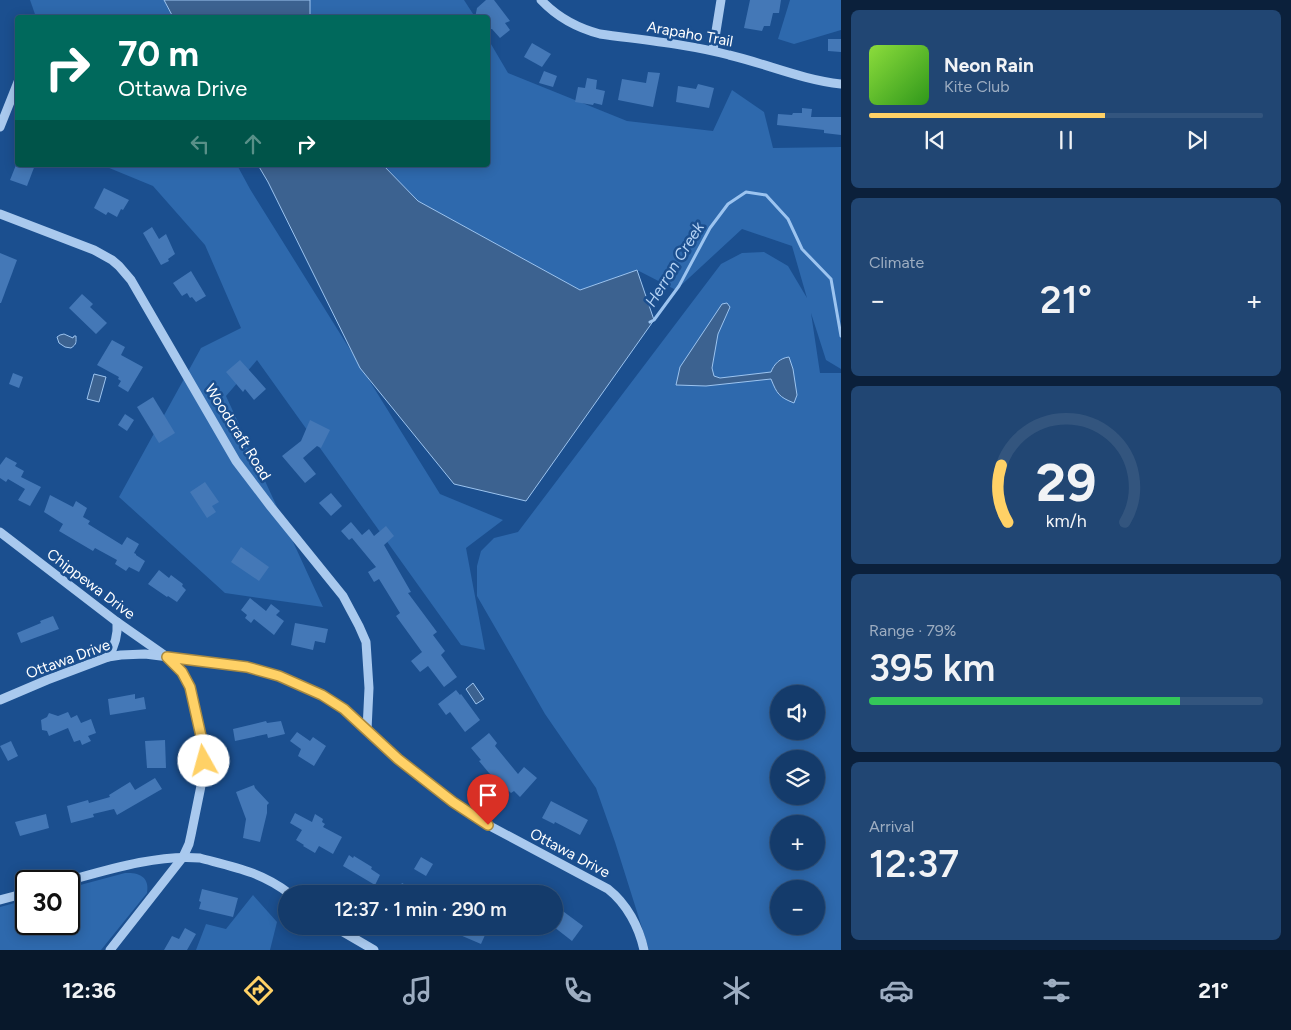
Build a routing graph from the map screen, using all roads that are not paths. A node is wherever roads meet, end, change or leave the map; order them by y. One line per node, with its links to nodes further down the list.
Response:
1 (541, 0): 3 (street, Arapaho Trail)
2 (721, 0): 3 (street)
3 (713, 50): 4 (street, Arapaho Trail)
4 (841, 84)
5 (15, 90): 6 (street)
6 (0, 127)
7 (0, 214): 13 (street, Woodcraft Road)
8 (0, 532): 9 (street, Chippewa Drive)
9 (117, 622): 10 (street); 11 (street, Chippewa Drive)
10 (108, 657): 11 (street, Ottawa Drive); 12 (street, Ottawa Drive)
11 (167, 657): 13 (street, Ottawa Drive); 14 (street, Chippewa Drive)
12 (0, 700)
13 (367, 730): 22 (street, Ottawa Drive)
14 (183, 857): 15 (street); 16 (street); 20 (street, Chippewa Drive)
15 (80, 878)
16 (278, 885)
17 (15, 896): 18 (street)
18 (0, 900)
19 (348, 935): 21 (street)
20 (110, 950)
21 (374, 950)
22 (644, 950)

